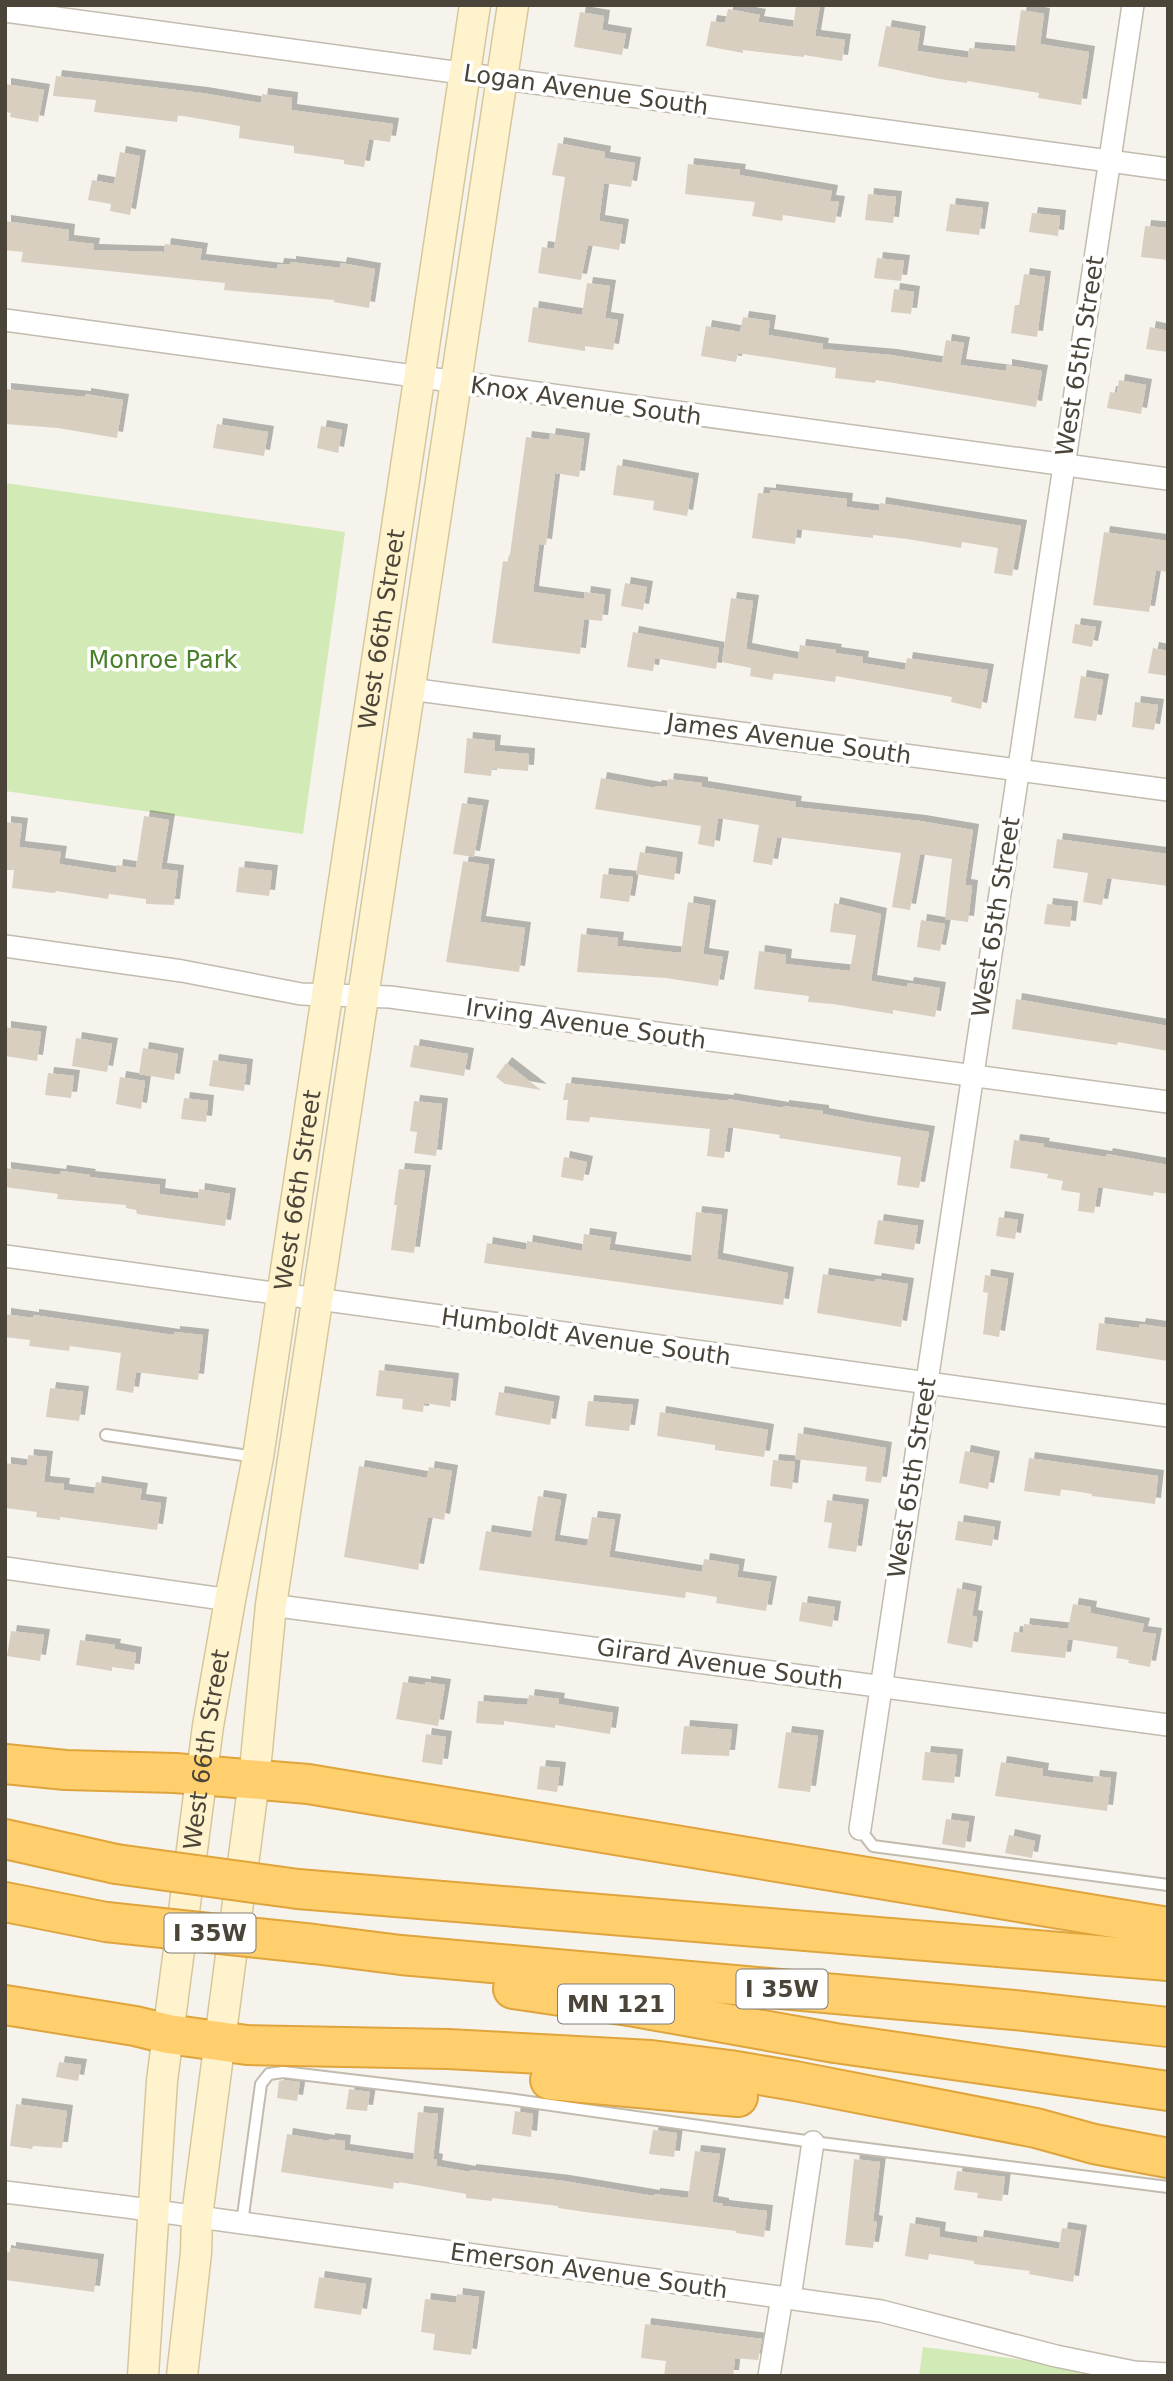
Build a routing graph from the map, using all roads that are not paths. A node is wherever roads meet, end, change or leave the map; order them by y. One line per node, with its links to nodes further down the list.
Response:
1 (475, 5): 5 (main road, West 66th Street)
2 (513, 5): 6 (main road, West 66th Street)
3 (1133, 5): 7 (street, West 65th Street)
4 (5, 11): 5 (street, Logan Avenue South)
5 (465, 74): 6 (street, Logan Avenue South); 10 (main road, West 66th Street)
6 (502, 79): 7 (street, Logan Avenue South); 11 (main road, West 66th Street)
7 (1109, 161): 8 (street, Logan Avenue South); 12 (street, West 65th Street)
8 (1168, 169)
9 (5, 320): 10 (street, Knox Avenue South)
10 (418, 378): 11 (street, Knox Avenue South); 18 (main road, West 66th Street)
11 (456, 383): 12 (street, Knox Avenue South); 14 (main road, West 66th Street)
12 (1064, 465): 13 (street, Knox Avenue South); 15 (street, West 65th Street)
13 (1168, 479)
14 (410, 689): 15 (street, James Avenue South); 19 (main road, West 66th Street)
15 (1018, 769): 16 (street, James Avenue South); 20 (street, West 65th Street)
16 (1168, 790)
17 (5, 946): 18 (street, Irving Avenue South)
18 (326, 995): 19 (street, Irving Avenue South); 23 (main road, West 66th Street)
19 (364, 997): 20 (street, Irving Avenue South); 24 (main road, West 66th Street)
20 (972, 1076): 21 (street, Irving Avenue South); 25 (street, West 65th Street)
21 (1168, 1102)
22 (5, 1256): 23 (street, Humboldt Avenue South)
23 (282, 1294): 24 (street, Humboldt Avenue South); 28 (main road, West 66th Street)
24 (317, 1299): 25 (street, Humboldt Avenue South); 31 (main road, West 66th Street)
25 (926, 1384): 26 (street, Humboldt Avenue South); 32 (street, West 65th Street)
26 (1168, 1416)
27 (106, 1435): 28 (lane)
28 (258, 1457): 30 (main road, West 66th Street)
29 (5, 1568): 30 (street)
30 (230, 1600): 37 (main road, West 66th Street)
31 (271, 1605): 32 (street, Girard Avenue South); 38 (main road, West 66th Street)
32 (881, 1686): 33 (street, Girard Avenue South); 39 (street, West 65th Street)
33 (1168, 1725)
34 (5, 1749): 36 (highway)
35 (5, 1764): 36 (highway)
36 (66, 1770): 37 (highway)
37 (203, 1775): 38 (highway); 48 (main road, West 66th Street)
38 (254, 1780): 43 (highway); 49 (main road, West 66th Street)
39 (860, 1829): 41 (lane)
40 (5, 1839): 45 (highway, I 35W, bridge)
41 (1168, 1885)
42 (5, 1902): 44 (highway, I 35W, bridge)
43 (1168, 1927)
44 (401, 1955): 47 (highway, I 35W); 50 (highway, MN 121)
45 (1168, 1961)
46 (5, 2005): 48 (highway)
47 (1168, 2027)
48 (169, 2034): 49 (highway); 57 (main road, West 66th Street)
49 (221, 2040): 54 (highway); 58 (main road, West 66th Street)
50 (1031, 2070): 51 (highway, MN 121); 52 (highway)
51 (1168, 2091)
52 (1168, 2103)
53 (813, 2142): 55 (lane); 59 (lane); 60 (street)
54 (1168, 2158)
55 (1168, 2186)
56 (5, 2192): 57 (street, Emerson Avenue South)
57 (154, 2210): 58 (street, Emerson Avenue South); 62 (main road, West 66th Street)
58 (197, 2216): 59 (street, Emerson Avenue South); 63 (main road, West 66th Street)
59 (242, 2223): 60 (street, Emerson Avenue South)
60 (786, 2298): 61 (street, Emerson Avenue South); 64 (street)
61 (1168, 2374)
62 (143, 2376)
63 (182, 2376)
64 (769, 2376)

